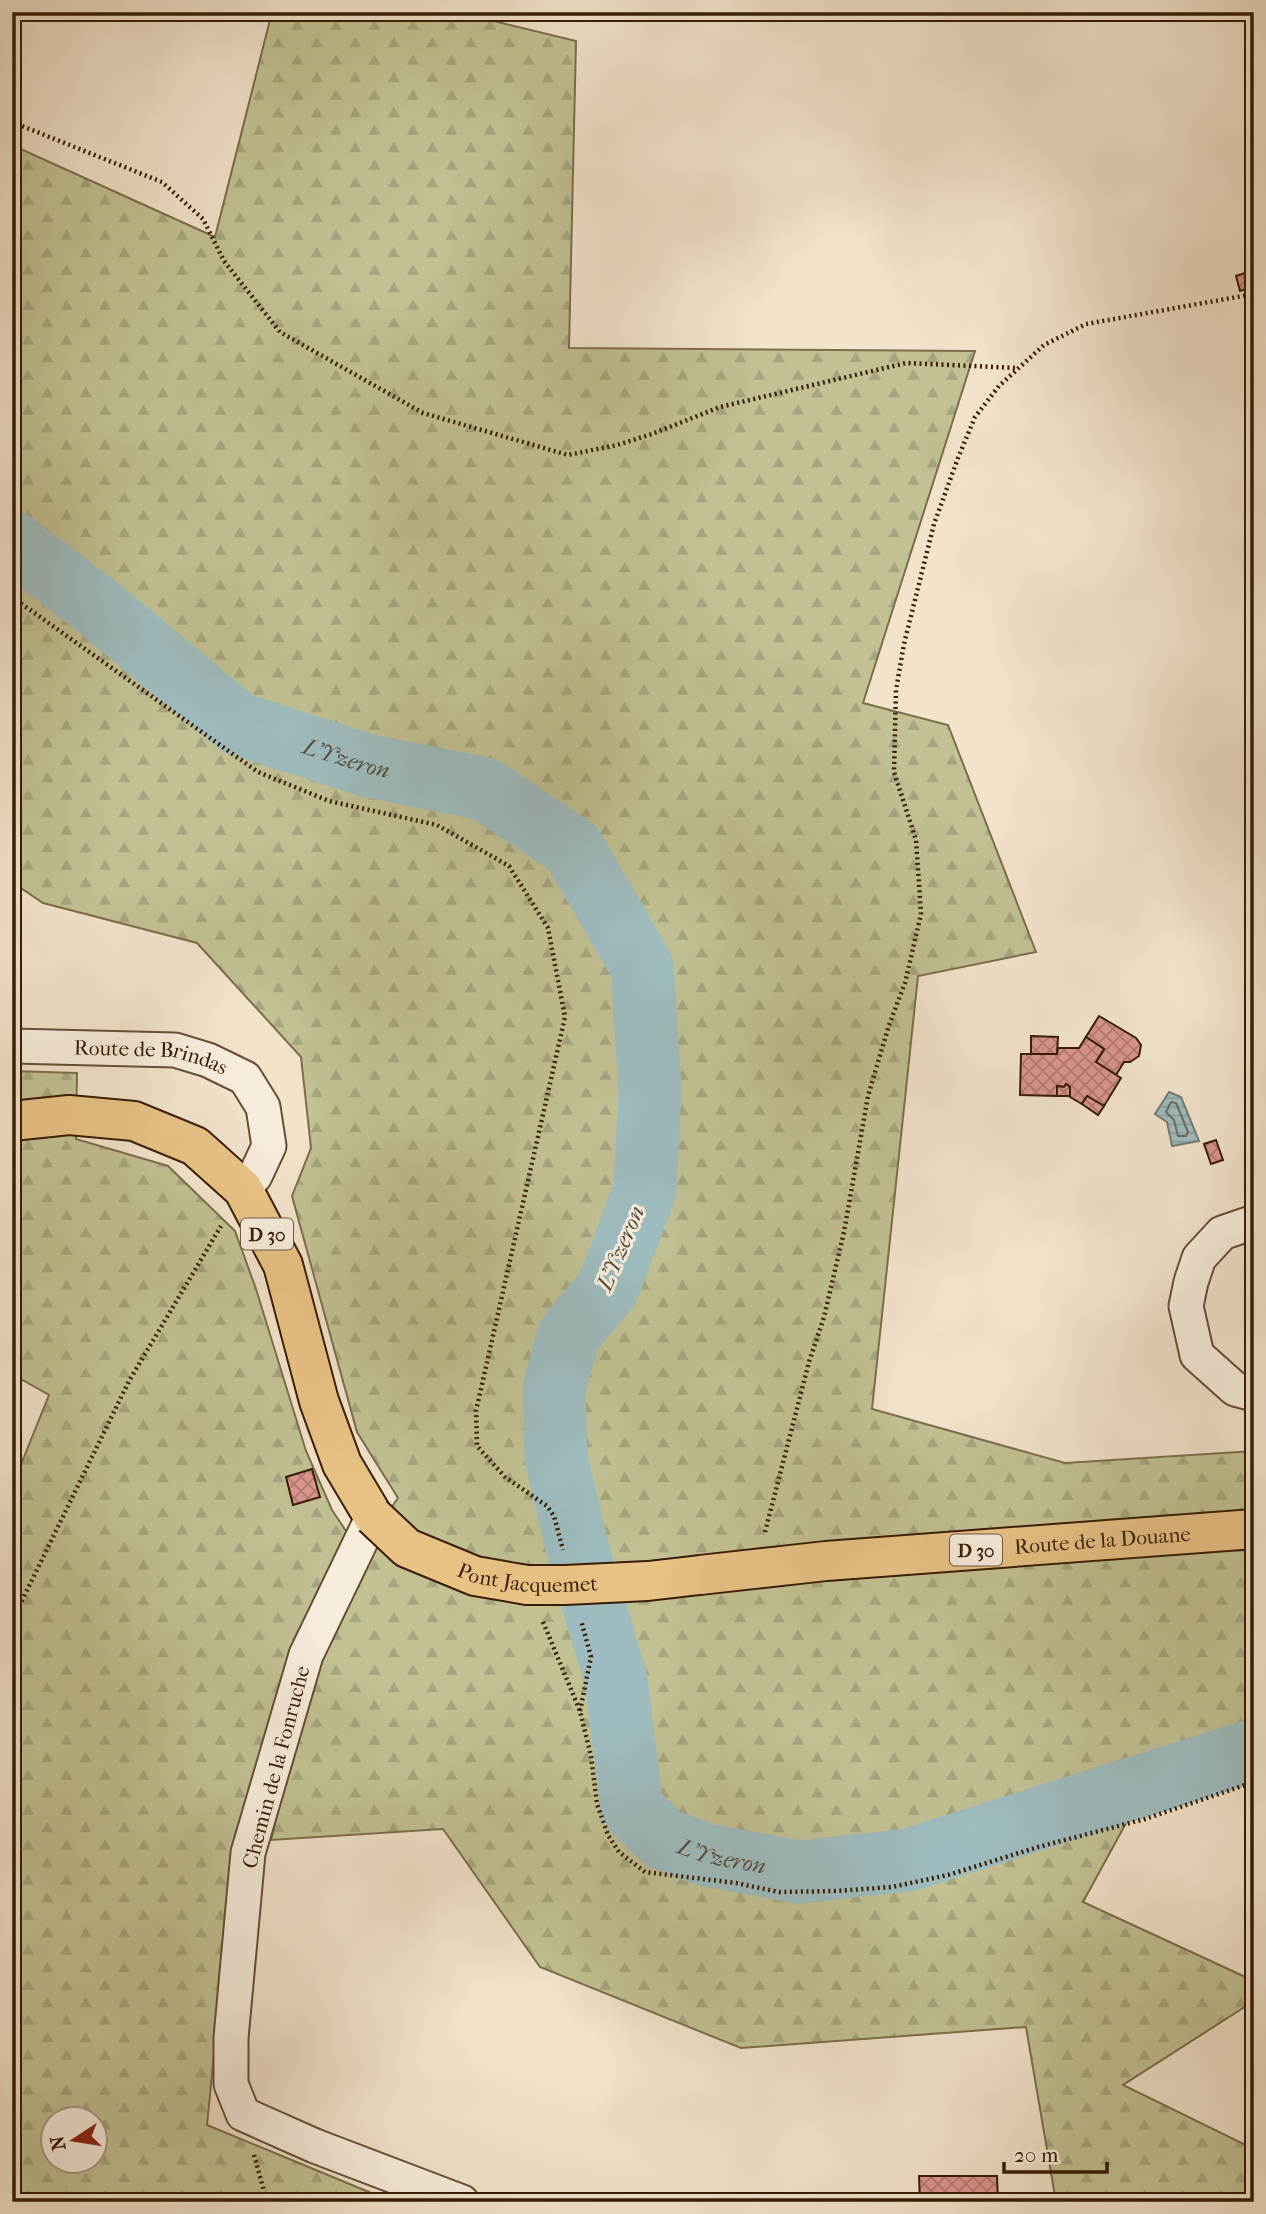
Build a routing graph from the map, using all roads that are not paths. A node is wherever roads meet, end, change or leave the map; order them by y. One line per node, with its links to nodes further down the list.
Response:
1 (12, 1046): 3 (street, Route de Brindas)
2 (12, 1121): 3 (main road, D 30)
3 (243, 1189): 6 (main road, D 30)
4 (1254, 1222): 5 (street)
5 (1254, 1394)
6 (373, 1516): 8 (main road, Pont Jacquemet / D 30, bridge); 9 (street, Chemin de la Fonruche)
7 (1254, 1529): 8 (main road, Route de la Douane / D 30)
8 (699, 1576)
9 (462, 2202)

